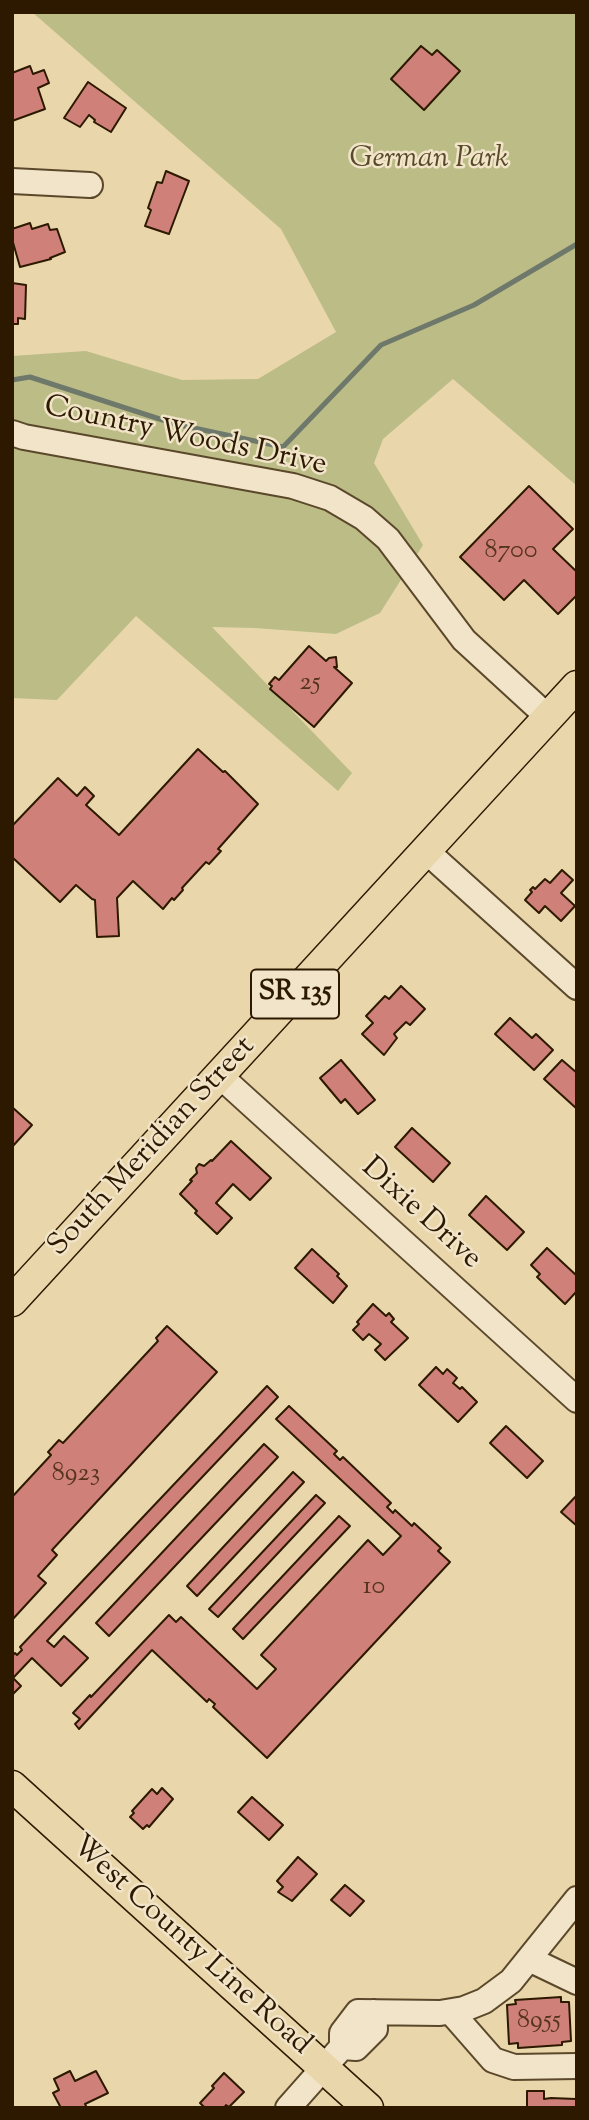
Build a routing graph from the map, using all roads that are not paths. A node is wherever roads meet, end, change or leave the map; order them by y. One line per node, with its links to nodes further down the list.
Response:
1 (12, 181): 2 (street)
2 (90, 185)
3 (12, 433): 5 (street, Country Woods Drive)
4 (577, 686): 5 (main road, South Meridian Street / SR 135)
5 (548, 717): 6 (main road, South Meridian Street / SR 135)
6 (425, 850): 7 (street); 8 (main road, South Meridian Street / SR 135)
7 (577, 987)
8 (220, 1076): 9 (main road, South Meridian Street / SR 135); 10 (street, Dixie Drive)
9 (12, 1301)
10 (577, 1400)
11 (12, 1786): 16 (main road, West County Line Road)
12 (577, 1899): 13 (street)
13 (528, 1959): 14 (street); 15 (street)
14 (577, 1982)
15 (451, 2012): 16 (street); 17 (street)
16 (332, 2057): 18 (street); 19 (main road, West County Line Road)
17 (577, 2066)
18 (288, 2108)
19 (368, 2108)

